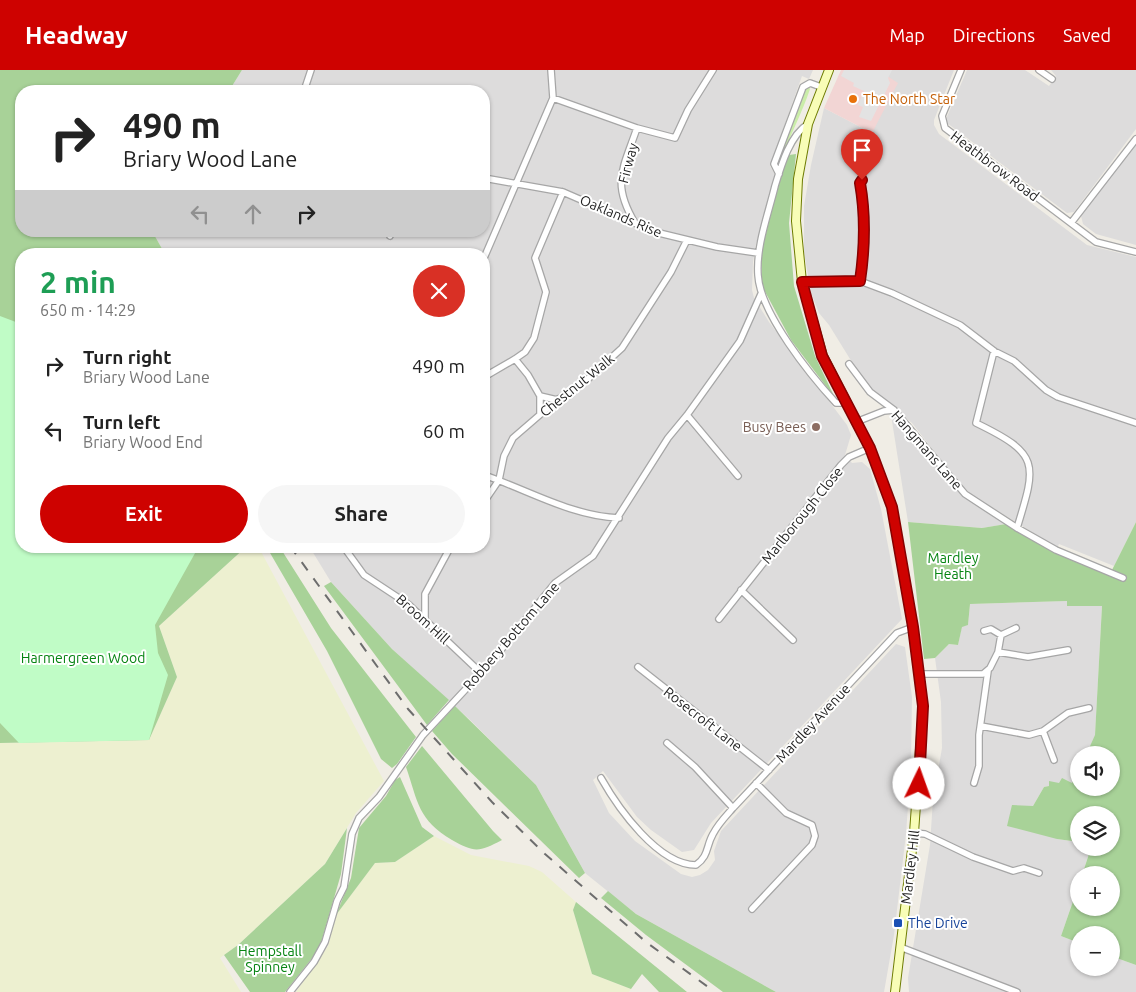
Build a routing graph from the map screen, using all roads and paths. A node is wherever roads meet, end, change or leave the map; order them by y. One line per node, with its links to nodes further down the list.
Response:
1 (311, 70): 8 (street)
2 (551, 70): 10 (street)
3 (713, 70): 12 (street)
4 (829, 70): 9 (main road, Mardley Hill)
5 (961, 70): 22 (street, Heathbrow Road)
6 (1039, 70): 7 (street)
7 (1052, 79)
8 (306, 85)
9 (821, 87): 11 (main road, Mardley Hill); 16 (street)
10 (553, 98): 12 (street, Firway); 19 (street)
11 (808, 124): 14 (street); 15 (main road, Mardley Hill)
12 (637, 128): 21 (street, Firway)
13 (1136, 139): 22 (street)
14 (791, 147): 15 (street); 16 (street)
15 (802, 148): 28 (main road, Mardley Hill)
16 (779, 174): 26 (street)
17 (863, 174): 27 (street)
18 (490, 179): 19 (street, Oaklands Rise)
19 (517, 183): 20 (street, Oaklands Rise); 24 (street)
20 (563, 192): 21 (street, Oaklands Rise); 31 (street)
21 (635, 223): 23 (street, Oaklands Rise)
22 (1072, 224): 25 (street)
23 (687, 240): 26 (street, Oaklands Rise); 35 (street, Chestnut Walk)
24 (488, 248)
25 (1136, 252)
26 (758, 253): 29 (street)
27 (860, 281): 28 (street); 30 (street)
28 (802, 282): 36 (main road, Mardley Hill)
29 (761, 294): 36 (street); 39 (street, Robbery Bottom Lane)
30 (994, 351): 41 (street); 48 (street)
31 (515, 359): 33 (street); 34 (street)
32 (849, 364): 37 (street, Hangmans Lane)
33 (490, 373)
34 (540, 396): 35 (street); 38 (street)
35 (557, 400): 38 (street, Chestnut Walk)
36 (845, 403): 40 (main road, Mardley Hill)
37 (894, 410): 40 (street); 48 (street, Hangmans Lane)
38 (540, 414): 45 (street, Chestnut Walk)
39 (688, 415): 43 (street); 47 (street, Robbery Bottom Lane)
40 (856, 422): 42 (main road, Mardley Hill)
41 (1136, 423)
42 (870, 448): 52 (street, Marlborough Close); 55 (main road, Mardley Hill)
43 (738, 476)
44 (490, 477): 45 (street)
45 (499, 480): 46 (street, Chestnut Walk); 47 (street)
46 (490, 493)
47 (619, 518): 64 (street, Robbery Bottom Lane)
48 (1017, 528): 51 (street, Hangmans Lane)
49 (348, 553): 53 (street, Broom Hill)
50 (447, 553): 53 (street)
51 (1123, 578)
52 (741, 590): 54 (street, Marlborough Close); 59 (street)
53 (425, 618): 64 (street, Broom Hill)
54 (719, 619)
55 (913, 627): 65 (main road, Mardley Hill); 71 (street, Mardley Avenue)
56 (1016, 628): 58 (street)
57 (984, 630): 58 (street)
58 (1001, 635): 61 (street)
59 (793, 640)
60 (1068, 650): 61 (street)
61 (998, 652): 63 (street)
62 (638, 667): 71 (street, Rosecroft Lane)
63 (988, 671): 65 (street); 67 (street)
64 (481, 673): 80 (street, Robbery Bottom Lane)
65 (919, 674): 76 (main road, Mardley Hill)
66 (1089, 708): 68 (street)
67 (981, 726): 68 (street); 74 (street)
68 (1043, 731): 70 (street)
69 (667, 743): 75 (street)
70 (1054, 760)
71 (769, 770): 73 (street, Mardley Avenue)
72 (601, 778): 75 (street, Mardley Avenue)
73 (756, 783): 75 (street, Mardley Avenue); 78 (street)
74 (974, 783)
75 (733, 808)
76 (914, 833): 77 (street); 79 (main road, Mardley Hill)
77 (1039, 873)
78 (752, 909)
79 (900, 947): 81 (main road, Mardley Hill); 82 (street)
80 (290, 992)
81 (895, 992)
82 (1017, 992)

